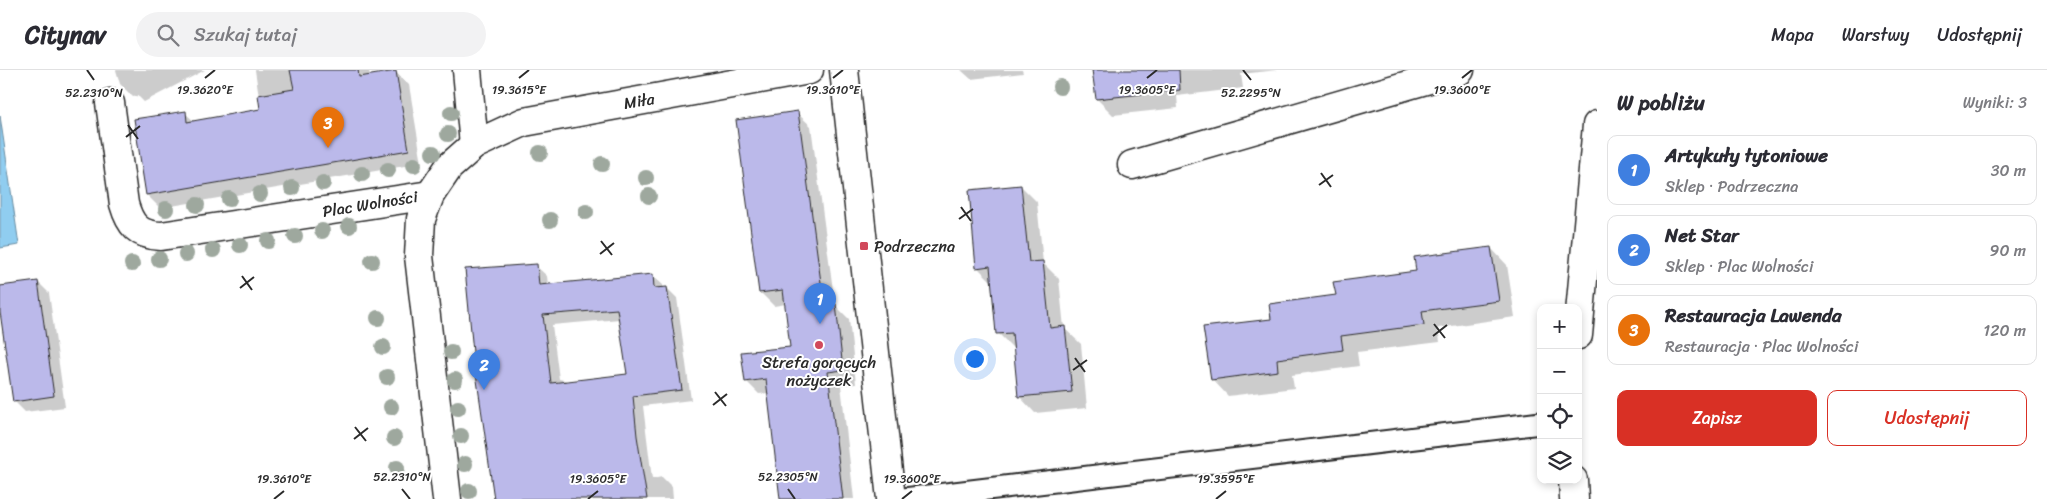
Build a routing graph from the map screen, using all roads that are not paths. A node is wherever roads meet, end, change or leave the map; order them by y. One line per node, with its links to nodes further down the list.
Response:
1 (467, 70): 7 (street)
2 (809, 70): 7 (street, Miła)
3 (844, 70): 14 (street)
4 (1460, 70): 8 (street)
5 (110, 102): 9 (street, Plac Wolności)
6 (1597, 125): 10 (street)
7 (474, 146): 9 (street, Miła)
8 (1132, 165)
9 (430, 195): 13 (street, Plac Wolności)
10 (1581, 304)
11 (1537, 423): 15 (lane)
12 (1573, 484): 16 (street)
13 (447, 499)
14 (891, 499)
15 (904, 499)
16 (1574, 499)

